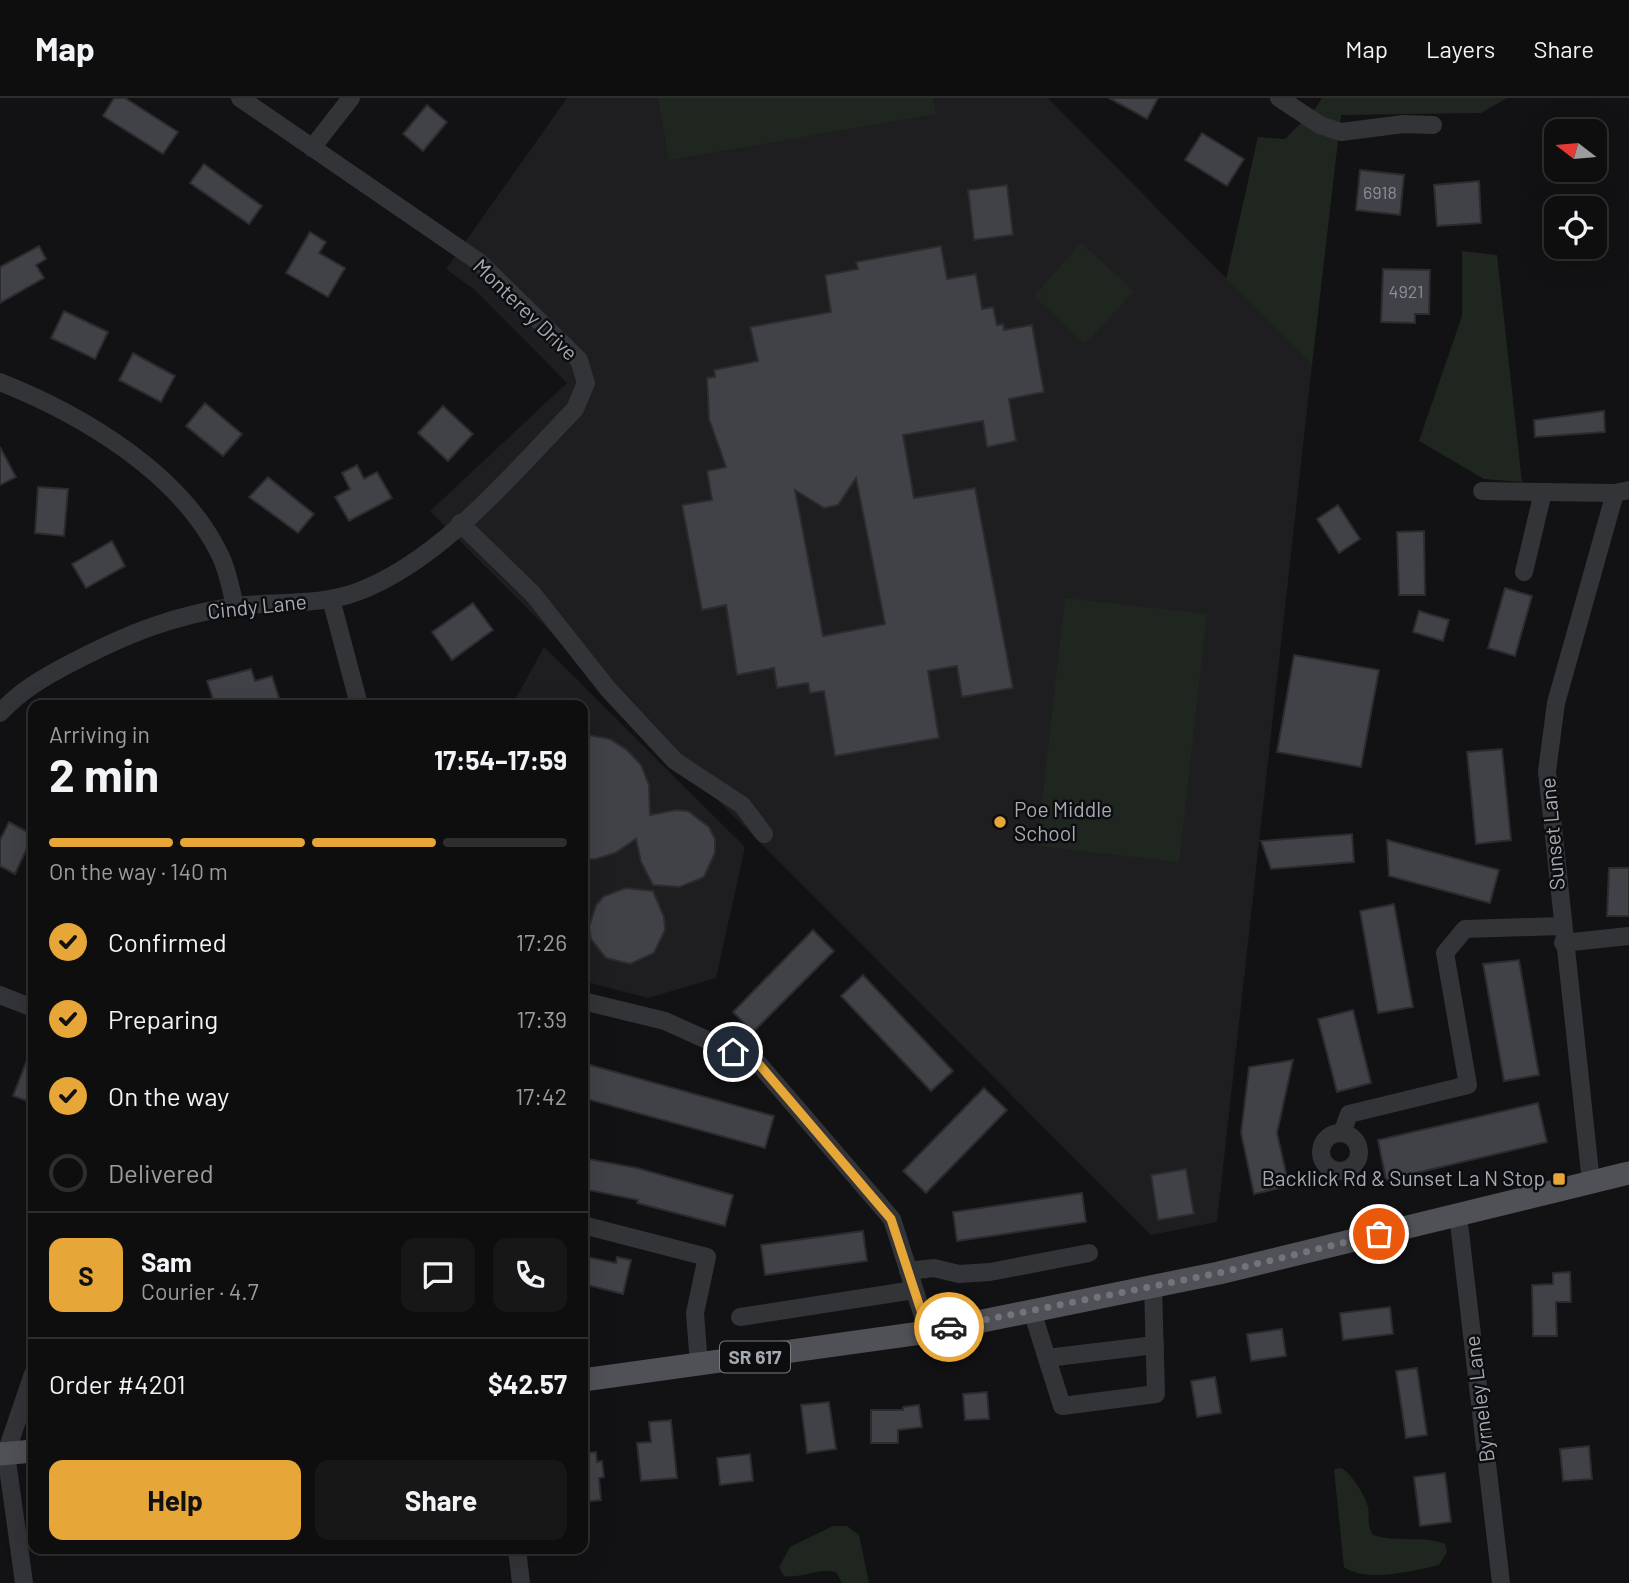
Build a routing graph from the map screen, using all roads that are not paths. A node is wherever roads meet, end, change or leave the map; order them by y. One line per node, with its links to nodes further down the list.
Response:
1 (240, 98): 5 (street, Monterey Drive)
2 (351, 98): 5 (street)
3 (1279, 98): 4 (street)
4 (1433, 125)
5 (312, 148): 7 (street, Monterey Drive)
6 (0, 382): 14 (street)
7 (502, 483): 11 (street, Cindy Lane)
8 (1482, 491): 10 (street, Sunset Lane)
9 (1622, 491): 10 (street, Sunset Lane); 18 (street, Sunset Lane)
10 (1543, 492): 12 (street)
11 (460, 523): 13 (street, Cindy Lane); 17 (street)
12 (1524, 572)
13 (331, 599): 14 (street, Cindy Lane); 15 (street)
14 (235, 607): 16 (street, Cindy Lane)
15 (358, 700)
16 (0, 713)
17 (764, 834)
18 (1562, 934): 19 (street); 23 (street); 25 (street, Sunset Lane)
19 (1629, 936)
20 (0, 995): 22 (street)
21 (588, 1002): 29 (street)
22 (28, 1006)
23 (1342, 1133)
24 (1629, 1173): 25 (main road, SR 617)
25 (1591, 1182): 26 (main road, SR 617)
26 (1458, 1215): 30 (main road, SR 617); 45 (street, Byrneley Lane)
27 (588, 1226): 37 (street)
28 (1089, 1253): 29 (street)
29 (908, 1271): 31 (street)
30 (1153, 1286): 32 (main road, SR 617); 35 (street)
31 (914, 1290): 33 (street); 34 (street)
32 (1032, 1311): 34 (main road, SR 617); 36 (street)
33 (740, 1317)
34 (928, 1332): 37 (main road, SR 617)
35 (1155, 1345): 36 (street); 36 (street)
36 (1047, 1358)
37 (699, 1365): 38 (main road, SR 617)
38 (588, 1379)
39 (28, 1387): 41 (street)
40 (28, 1452): 41 (main road)
41 (3, 1454): 43 (street)
42 (518, 1554): 44 (street)
43 (24, 1583)
44 (521, 1583)
45 (1501, 1583)

